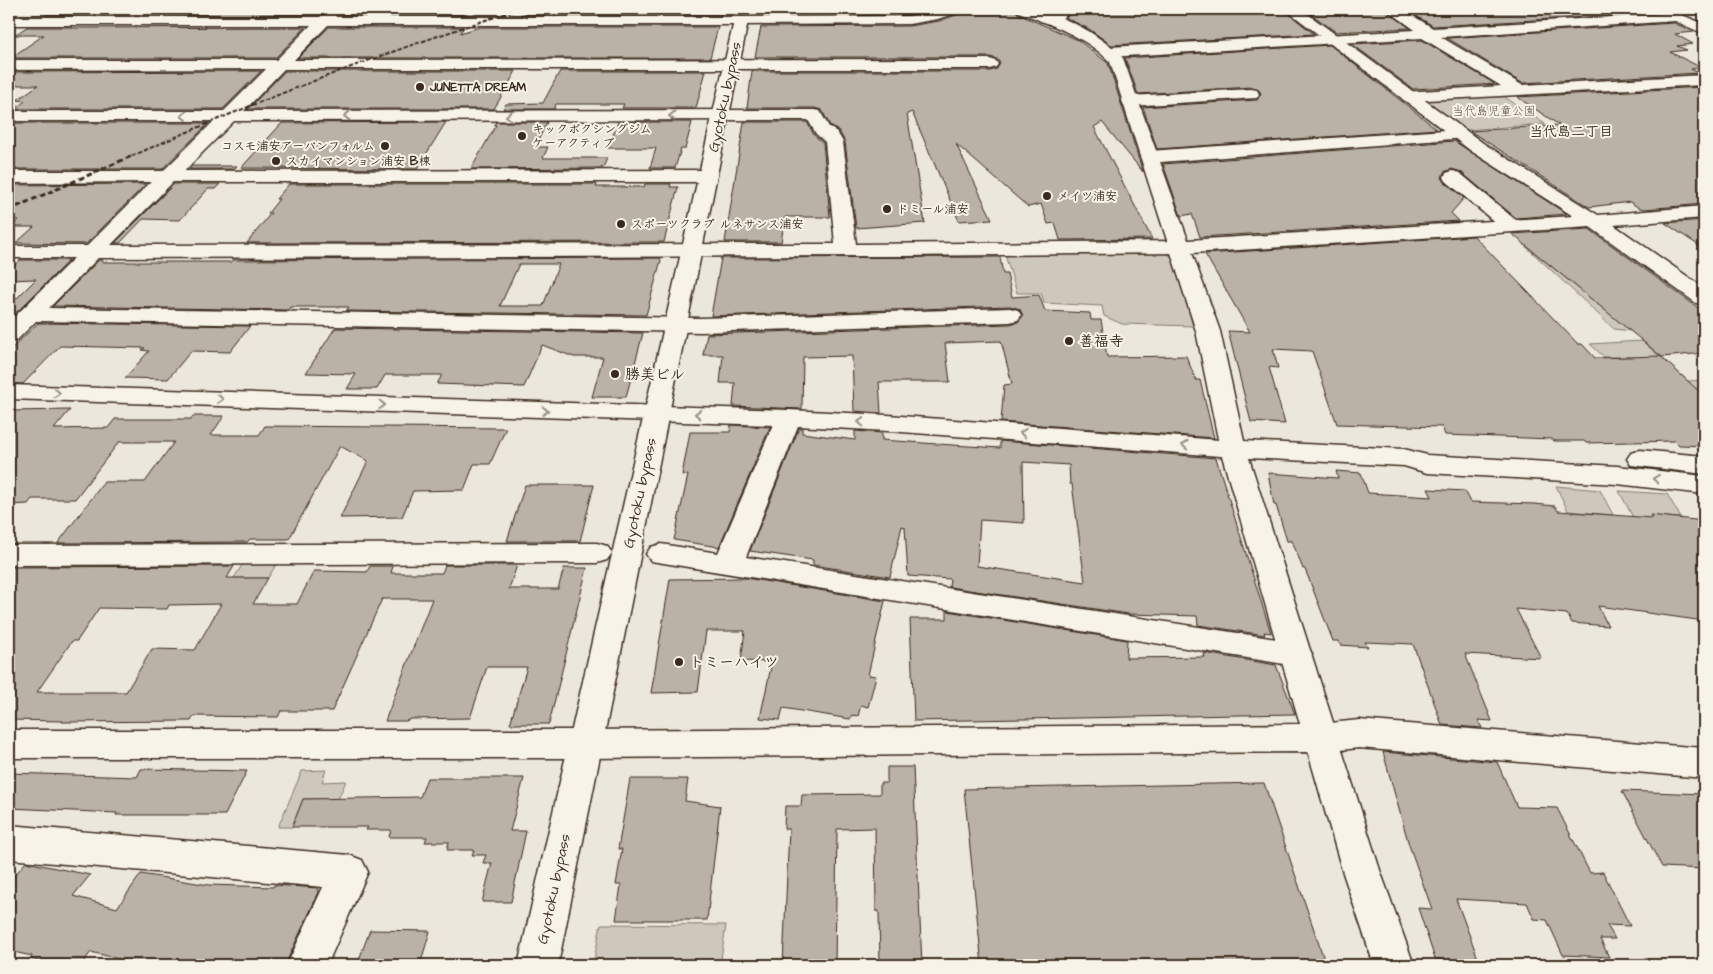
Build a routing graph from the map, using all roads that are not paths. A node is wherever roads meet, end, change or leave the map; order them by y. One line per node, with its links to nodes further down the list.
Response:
1 (336, 9): 13 (street)
2 (953, 9): 8 (street)
3 (1024, 9): 11 (street)
4 (1066, 9): 11 (street)
5 (1292, 9): 18 (street)
6 (1392, 9): 17 (street)
7 (1657, 9): 10 (street)
8 (742, 13): 13 (street); 23 (street, Gyotoku bypass)
9 (1491, 16): 15 (street)
10 (1678, 17): 14 (street); 15 (street); 16 (street)
11 (1045, 18): 19 (street)
12 (9, 21): 13 (street)
13 (322, 22): 22 (street)
14 (1704, 24)
15 (1511, 28): 17 (street)
16 (1704, 30)
17 (1427, 33): 18 (street); 25 (street)
18 (1333, 39): 19 (street); 27 (street)
19 (1109, 52): 28 (street)
20 (990, 64): 23 (street)
21 (9, 65): 22 (street)
22 (279, 65): 23 (street); 30 (street)
23 (732, 65): 31 (street, Gyotoku bypass)
24 (1704, 80): 25 (street)
25 (1519, 90): 27 (street)
26 (1251, 94): 28 (street)
27 (1409, 96): 32 (street)
28 (1130, 101): 33 (street)
29 (9, 116): 30 (street, one-way to 29)
30 (228, 116): 31 (street, one-way to 30); 35 (street)
31 (720, 116): 34 (street, Gyotoku bypass); 43 (street)
32 (1459, 134): 33 (street); 39 (street)
33 (1149, 157): 41 (street)
34 (708, 176): 35 (street); 42 (street, Gyotoku bypass)
35 (167, 177): 37 (street); 45 (street)
36 (1452, 177): 40 (street)
37 (9, 178)
38 (1704, 212): 39 (street)
39 (1594, 221): 40 (street); 46 (street)
40 (1511, 226): 41 (street)
41 (1180, 247): 43 (street); 54 (street)
42 (693, 250): 43 (street); 45 (street); 49 (street, Gyotoku bypass)
43 (846, 250)
44 (9, 252): 45 (street)
45 (92, 252): 47 (street)
46 (1704, 298)
47 (30, 314): 49 (street); 50 (street)
48 (1010, 315): 49 (street)
49 (677, 325): 52 (street, Gyotoku bypass)
50 (9, 335)
51 (9, 392): 52 (street, one-way to 52)
52 (657, 414): 53 (street, one-way to 52); 65 (street, Gyotoku bypass)
53 (789, 418): 54 (street, one-way to 53); 61 (street)
54 (1233, 449): 55 (street); 62 (street)
55 (1404, 458): 56 (street); 57 (street, one-way to 55)
56 (1704, 465)
57 (1704, 485)
58 (597, 553): 60 (street)
59 (661, 554): 61 (street)
60 (9, 555)
61 (728, 564): 62 (street)
62 (1296, 654): 63 (street)
63 (1321, 738): 65 (street); 66 (street); 70 (street)
64 (9, 744): 65 (street)
65 (586, 744): 69 (street, Gyotoku bypass)
66 (1704, 763)
67 (9, 842): 68 (street)
68 (307, 965)
69 (538, 965)
70 (1394, 965)

